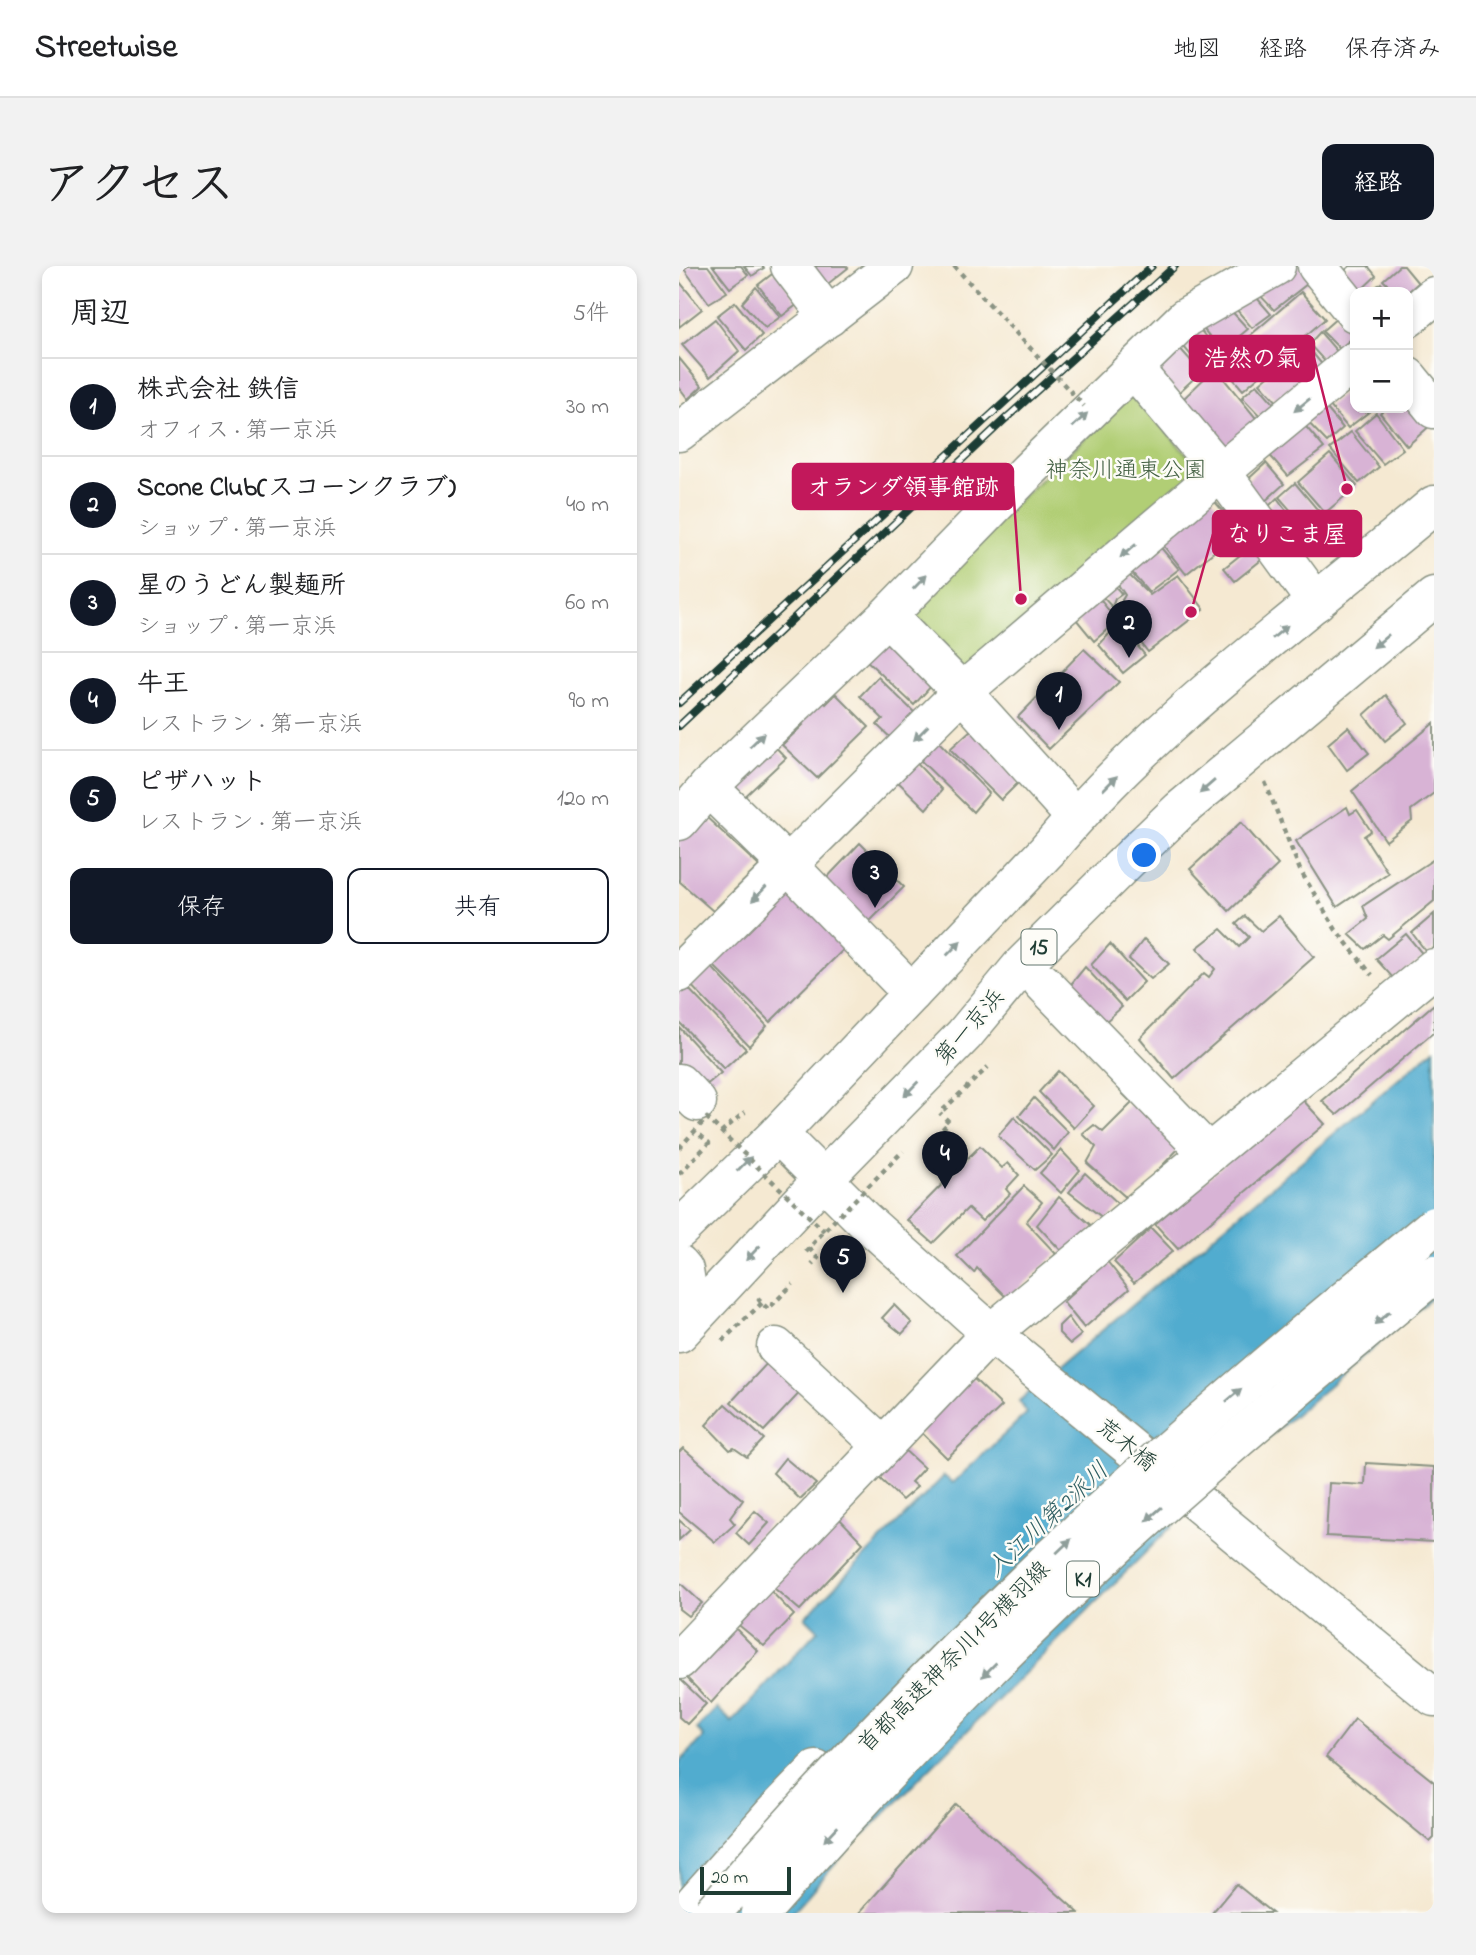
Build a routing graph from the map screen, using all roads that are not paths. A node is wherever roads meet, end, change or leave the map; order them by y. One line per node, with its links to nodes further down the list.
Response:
1 (790, 266): 8 (main road)
2 (894, 266): 8 (main road)
3 (1276, 266): 10 (main road)
4 (1317, 266): 6 (main road)
5 (1434, 296): 7 (main road)
6 (1350, 307)
7 (1413, 314)
8 (829, 317): 13 (main road)
9 (1350, 366): 14 (main road, one-way to 14)
10 (1134, 369): 14 (main road); 18 (main road, one-way to 10)
11 (1413, 383): 12 (main road)
12 (1434, 410)
13 (679, 432)
14 (1221, 472): 17 (main road); 19 (main road, one-way to 19)
15 (1434, 505): 17 (main road)
16 (1434, 597): 30 (main road, 第一京浜 / 15, one-way to 30)
17 (1316, 601): 21 (main road, one-way to 17)
18 (887, 616): 19 (main road); 20 (main road, one-way to 18)
19 (962, 692): 21 (main road); 23 (main road, one-way to 23)
20 (708, 788): 22 (main road); 23 (main road)
21 (1075, 817): 27 (main road, one-way to 21)
22 (679, 821)
23 (788, 865): 25 (main road, one-way to 25); 27 (main road)
24 (1434, 968): 29 (main road)
25 (679, 973)
26 (1042, 982): 29 (main road)
27 (912, 993): 28 (main road)
28 (778, 1133): 30 (main road, 荒木橋); 32 (main road, one-way to 28)
29 (1209, 1154): 36 (main road)
30 (822, 1180): 35 (main road, 第一京浜 / 15, one-way to 35); 36 (main road, 荒木橋)
31 (1434, 1226): 39 (main road, 首都高速神奈川1号横羽線 / K1, one-way to 31, bridge)
32 (679, 1230)
33 (679, 1264): 35 (main road)
34 (1434, 1274): 44 (main road, 首都高速神奈川1号横羽線 / K1, one-way to 44, bridge)
35 (685, 1326)
36 (991, 1333): 38 (main road); 41 (main road, 荒木橋, bridge)
37 (776, 1347): 38 (main road)
38 (883, 1446): 40 (main road)
39 (998, 1608): 42 (main road, bridge); 43 (main road, 首都高速神奈川1号横羽線 / K1, bridge)
40 (679, 1660)
41 (1434, 1697)
42 (685, 1913)
43 (712, 1913)
44 (760, 1913)

